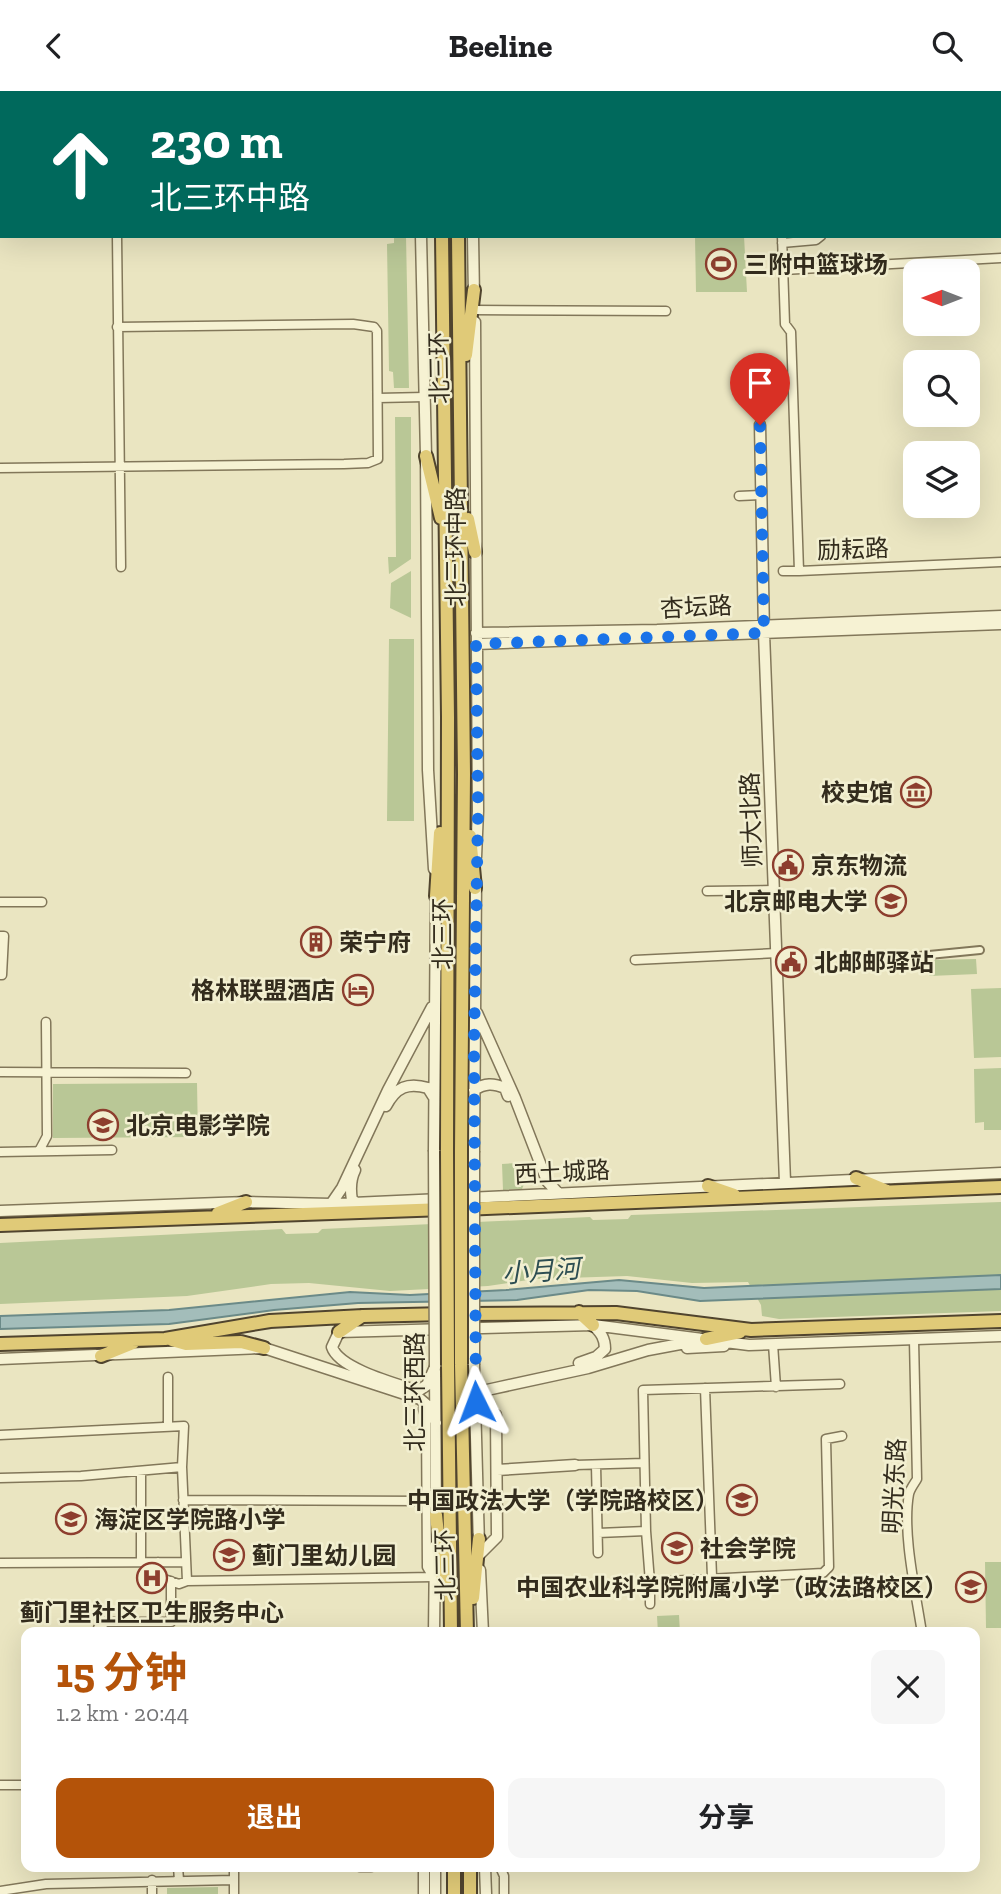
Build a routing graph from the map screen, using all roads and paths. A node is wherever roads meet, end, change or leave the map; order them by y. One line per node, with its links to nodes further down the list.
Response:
1 (117, 238): 13 (street)
2 (421, 238): 14 (street, 北三环中路)
3 (442, 238): 24 (highway, 北三环)
4 (458, 238): 16 (highway, 北三环)
5 (473, 238): 10 (street, 北三环中路)
6 (819, 238): 7 (street)
7 (782, 240): 9 (street, 励耘路)
8 (1001, 258): 9 (street)
9 (783, 270): 29 (street, 励耘路)
10 (474, 290): 11 (street, 北三环中路); 16 (highway)
11 (474, 310): 12 (street); 25 (street, 北三环中路)
12 (666, 311)
13 (117, 327): 15 (street); 19 (street)
14 (425, 397): 15 (street); 18 (street, 北三环中路)
15 (379, 398): 19 (street)
16 (461, 404): 21 (highway, 北三环)
17 (760, 425): 22 (street, 师大北路)
18 (426, 456): 24 (highway); 39 (street, 北三环中路)
19 (119, 467): 20 (street); 27 (street)
20 (0, 468)
21 (462, 495): 25 (highway); 35 (highway, 北三环)
22 (761, 495): 23 (street); 32 (street, 师大北路)
23 (739, 496)
24 (446, 539): 34 (highway, 北三环)
25 (475, 552): 33 (street, 北三环中路)
26 (1001, 562): 29 (street, 励耘路)
27 (121, 568)
28 (783, 571): 29 (street)
29 (799, 571)
30 (1001, 616): 32 (street, 杏坛路)
31 (1001, 624): 32 (street, 杏坛路)
32 (764, 629): 33 (street, 杏坛路); 37 (street, 师大北路)
33 (476, 639): 36 (street, 北三环中路)
34 (448, 717): 39 (highway); 58 (highway, 北三环)
35 (464, 774): 36 (highway); 59 (highway, 北三环)
36 (475, 888): 49 (street, 北三环中路)
37 (775, 890): 38 (street); 44 (street, 师大北路)
38 (707, 891)
39 (436, 896): 48 (street, 北三环中路)
40 (0, 902): 41 (street)
41 (42, 902)
42 (0, 936): 47 (street)
43 (980, 950): 45 (street)
44 (777, 953): 46 (street); 63 (street, 师大北路)
45 (919, 956)
46 (635, 960)
47 (0, 975)
48 (434, 1004): 55 (street, 北三环中路); 72 (street)
49 (474, 1006): 54 (street, 北三环中路); 67 (street)
50 (46, 1022): 52 (street)
51 (0, 1072): 52 (street)
52 (46, 1072): 53 (street); 57 (street)
53 (186, 1073)
54 (474, 1090): 59 (street, 北三环中路); 68 (street)
55 (434, 1098): 58 (street, 北三环中路); 71 (street)
56 (112, 1150): 57 (street)
57 (39, 1151): 60 (street)
58 (441, 1151): 97 (highway, 北三环, bridge)
59 (468, 1151): 97 (highway, 北三环, bridge)
60 (0, 1152)
61 (1001, 1173): 62 (street, 西土城路)
62 (856, 1178): 63 (street, 西土城路); 66 (highway)
63 (785, 1182): 64 (street, 西土城路)
64 (708, 1186): 67 (street, 西土城路); 69 (highway)
65 (1001, 1187): 66 (highway, 西土城路)
66 (891, 1192): 69 (highway, 西土城路)
67 (558, 1193): 68 (street, 西土城路)
68 (533, 1194): 71 (street, 西土城路); 73 (highway)
69 (741, 1197): 73 (highway, 西土城路)
70 (246, 1202): 72 (street, 西土城路); 74 (street, 西土城路); 77 (highway)
71 (355, 1202): 72 (street, 西土城路); 75 (highway)
72 (331, 1204): 76 (highway)
73 (522, 1207): 75 (highway, 西土城路)
74 (0, 1211)
75 (381, 1211): 76 (highway, 西土城路)
76 (315, 1212): 77 (highway, 西土城路)
77 (209, 1217): 78 (highway, 西土城路)
78 (0, 1225)
79 (579, 1312): 80 (highway); 82 (highway); 83 (highway)
80 (363, 1315): 84 (highway); 86 (highway)
81 (1001, 1321): 83 (highway)
82 (593, 1325): 84 (street); 87 (street); 99 (street)
83 (751, 1330): 87 (highway)
84 (340, 1332): 97 (street)
85 (1001, 1336): 89 (street)
86 (165, 1339): 88 (highway); 93 (highway)
87 (706, 1339): 92 (street); 94 (street)
88 (140, 1340): 90 (highway); 95 (highway)
89 (914, 1340): 91 (street); 142 (street, 明光东路)
90 (0, 1344)
91 (773, 1344): 92 (street); 101 (street)
92 (750, 1345): 94 (street)
93 (264, 1348): 95 (street); 106 (street)
94 (648, 1350): 103 (street)
95 (101, 1356): 96 (street)
96 (0, 1359)
97 (455, 1365): 99 (street); 106 (street, 北三环西路); 138 (highway, 北三环); 139 (highway, 北三环)
98 (168, 1377): 107 (street)
99 (475, 1380): 103 (street)
100 (840, 1384): 101 (street)
101 (776, 1387): 102 (street)
102 (705, 1388): 110 (street); 130 (street)
103 (476, 1402): 122 (street)
104 (423, 1409): 118 (street)
105 (496, 1415): 114 (street)
106 (436, 1423): 119 (street, 北三环西路)
107 (168, 1426): 108 (street); 113 (street)
108 (0, 1435)
109 (842, 1436): 130 (street)
110 (644, 1463): 112 (street); 120 (street)
111 (575, 1465): 112 (street); 114 (street)
112 (596, 1465): 121 (street)
113 (182, 1467): 115 (street); 117 (street)
114 (497, 1470): 124 (street)
115 (141, 1471): 116 (street); 125 (street)
116 (0, 1478)
117 (183, 1500): 118 (street); 127 (street)
118 (425, 1501): 129 (street)
119 (436, 1515): 129 (street, 北三环西路); 137 (highway)
120 (646, 1531): 121 (street); 133 (street)
121 (598, 1533): 123 (street)
122 (479, 1539): 124 (street); 140 (highway)
123 (598, 1553)
124 (480, 1554): 141 (street)
125 (141, 1562): 126 (street); 128 (street)
126 (158, 1562): 127 (street); 131 (street)
127 (186, 1562): 132 (street)
128 (0, 1563)
129 (433, 1577): 132 (street); 136 (street, 北三环西路)
130 (712, 1577): 133 (street)
131 (171, 1581): 132 (street); 135 (street)
132 (187, 1581)
133 (650, 1582): 134 (street)
134 (650, 1604)
135 (99, 1627)
136 (434, 1627)
137 (449, 1627)
138 (450, 1627)
139 (469, 1627)
140 (470, 1627)
141 (483, 1627)
142 (921, 1627)
143 (0, 1785): 144 (street)
144 (21, 1785)
145 (178, 1872): 155 (street)
146 (234, 1872): 153 (street)
147 (424, 1872): 159 (street)
148 (435, 1872): 160 (street)
149 (454, 1872): 161 (highway)
150 (470, 1872): 162 (highway)
151 (485, 1872): 163 (street)
152 (502, 1872): 164 (street)
153 (234, 1879): 155 (street); 158 (street)
154 (152, 1880): 155 (street); 156 (street); 157 (street)
155 (178, 1880)
156 (0, 1891)
157 (152, 1894)
158 (234, 1894)
159 (424, 1894)
160 (435, 1894)
161 (454, 1894)
162 (470, 1894)
163 (486, 1894)
164 (504, 1894)

